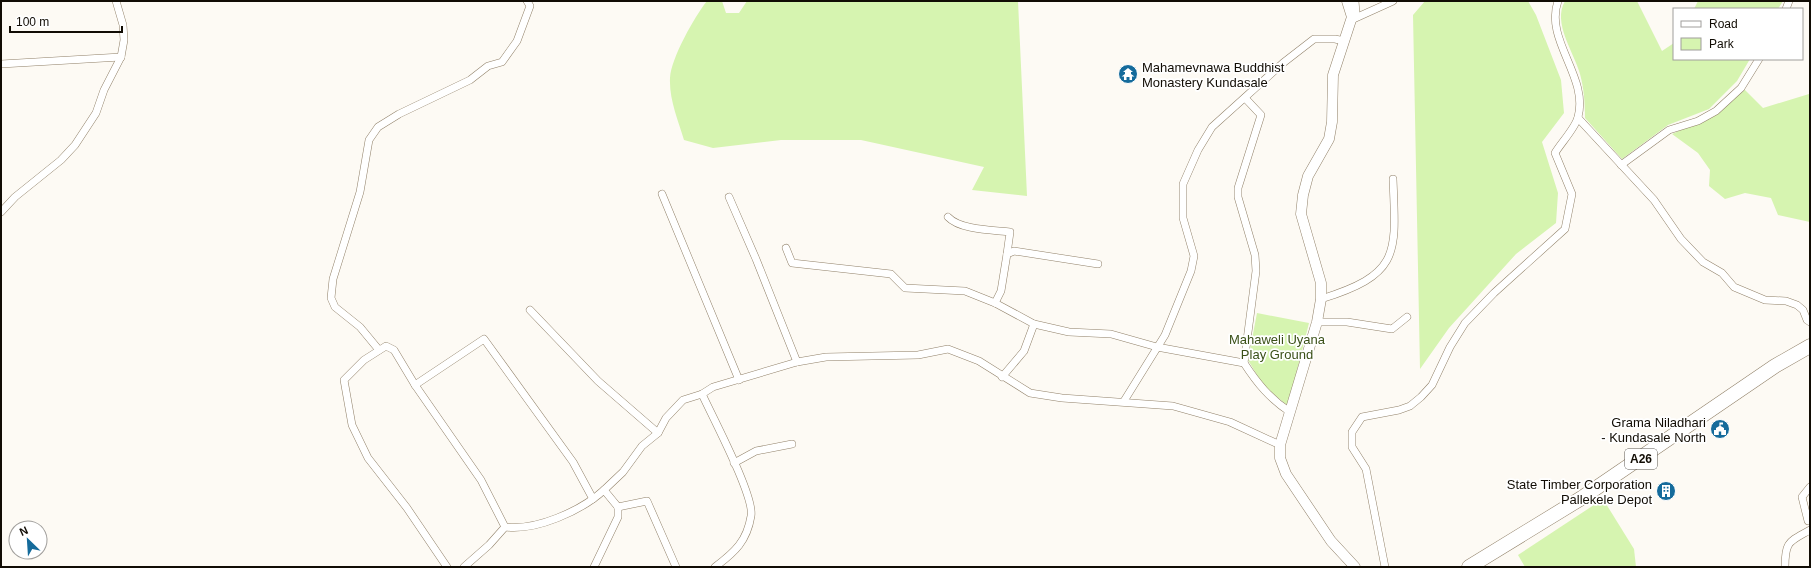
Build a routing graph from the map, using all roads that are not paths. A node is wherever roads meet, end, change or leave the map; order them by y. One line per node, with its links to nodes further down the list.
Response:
1 (116, 1): 9 (street)
2 (1347, 1): 7 (street)
3 (1355, 1): 7 (street)
4 (1393, 1): 7 (street)
5 (1558, 1): 13 (street)
6 (530, 3): 32 (street)
7 (1351, 19): 8 (street)
8 (1344, 41): 12 (street); 23 (street)
9 (121, 57): 11 (street); 18 (street)
10 (1758, 60): 14 (street)
11 (1, 64)
12 (1246, 98): 31 (street); 34 (street)
13 (1578, 118): 14 (street); 58 (street)
14 (1621, 165): 28 (street)
15 (1393, 179): 23 (street)
16 (662, 194): 36 (street)
17 (729, 197): 33 (street)
18 (1, 212)
19 (948, 217): 21 (street)
20 (786, 248): 24 (street)
21 (1007, 254): 22 (street); 24 (street)
22 (1098, 264)
23 (1321, 299): 27 (street)
24 (995, 303): 29 (street)
25 (530, 310): 41 (street)
26 (1407, 317): 27 (street)
27 (1317, 322): 40 (street)
28 (1810, 322)
29 (1034, 324): 31 (street); 35 (street)
30 (1810, 346): 59 (highway, A26)
31 (1157, 347): 34 (street); 39 (street)
32 (379, 350): 37 (street); 52 (street)
33 (796, 362): 35 (street); 36 (street)
34 (1244, 363): 40 (street)
35 (1002, 377): 39 (street)
36 (739, 380): 38 (street)
37 (415, 385): 47 (street); 50 (street)
38 (702, 394): 41 (street); 44 (street)
39 (1124, 402): 43 (street)
40 (1290, 412): 43 (street)
41 (658, 433): 46 (street)
42 (792, 444): 44 (street)
43 (1280, 445): 57 (street)
44 (734, 463): 56 (street)
45 (1810, 487): 49 (street)
46 (604, 490): 47 (street); 48 (street)
47 (593, 499): 50 (street)
48 (618, 507): 54 (street); 55 (street)
49 (1809, 521): 51 (street)
50 (505, 527): 53 (street)
51 (1810, 529): 60 (street)
52 (447, 567)
53 (464, 567)
54 (594, 567)
55 (676, 567)
56 (715, 567)
57 (1355, 567)
58 (1384, 567)
59 (1470, 567)
60 (1785, 567)

